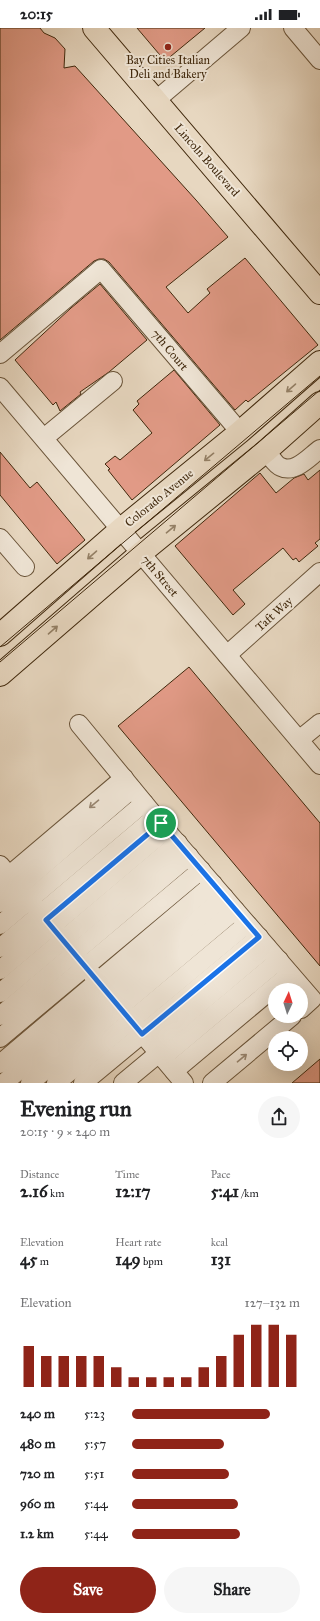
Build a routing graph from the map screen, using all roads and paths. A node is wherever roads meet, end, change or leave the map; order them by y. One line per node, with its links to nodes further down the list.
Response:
1 (94, 28): 5 (main road, Lincoln Boulevard)
2 (241, 28): 5 (street)
3 (293, 28): 4 (street)
4 (320, 60)
5 (155, 101): 6 (main road, Lincoln Boulevard)
6 (320, 292)
7 (0, 354): 12 (street, 7th Court)
8 (320, 362): 12 (main road, Colorado Avenue, one-way to 12)
9 (113, 381): 13 (street)
10 (0, 387): 13 (street, 7th Street)
11 (320, 403): 15 (main road)
12 (240, 432): 16 (main road, Colorado Avenue, one-way to 16)
13 (44, 438): 16 (street, 7th Street)
14 (320, 449): 15 (street)
15 (266, 450): 18 (main road, one-way to 15)
16 (121, 529): 18 (street, 7th Street); 21 (main road, Colorado Avenue, one-way to 21)
17 (0, 538): 19 (street)
18 (141, 553): 22 (street, 7th Street); 23 (main road, one-way to 18)
19 (25, 567)
20 (320, 572): 22 (street, Taft Way)
21 (2, 630)
22 (228, 655): 26 (street, 7th Street)
23 (0, 675)
24 (320, 723): 26 (street)
25 (79, 724): 28 (street)
26 (299, 740): 27 (street, 7th Street)
27 (320, 765)
28 (214, 886): 36 (street); 36 (street); 36 (street); 36 (street); 36 (street); 36 (street); 36 (street); 36 (street); 36 (street); 36 (street); 38 (street)
29 (0, 903): 36 (street)
30 (0, 914): 36 (street)
31 (0, 925): 36 (street)
32 (0, 936): 36 (street)
33 (0, 948): 36 (street)
34 (0, 959): 36 (street)
35 (0, 970): 36 (street)
36 (95, 979): 37 (street); 39 (street); 41 (street); 43 (street); 44 (street); 46 (street); 46 (street); 46 (street); 51 (street); 52 (street); 53 (street); 54 (street)
37 (0, 983)
38 (298, 983)
39 (0, 992)
40 (308, 994): 42 (street)
41 (268, 996)
42 (308, 1003)
43 (0, 1004)
44 (0, 1016)
45 (284, 1023): 55 (street, one-way to 45)
46 (18, 1058): 47 (street); 48 (street); 49 (street); 50 (street)
47 (0, 1064)
48 (0, 1074)
49 (4, 1083)
50 (16, 1083)
51 (56, 1083)
52 (70, 1083)
53 (83, 1083)
54 (123, 1083)
55 (212, 1083)

